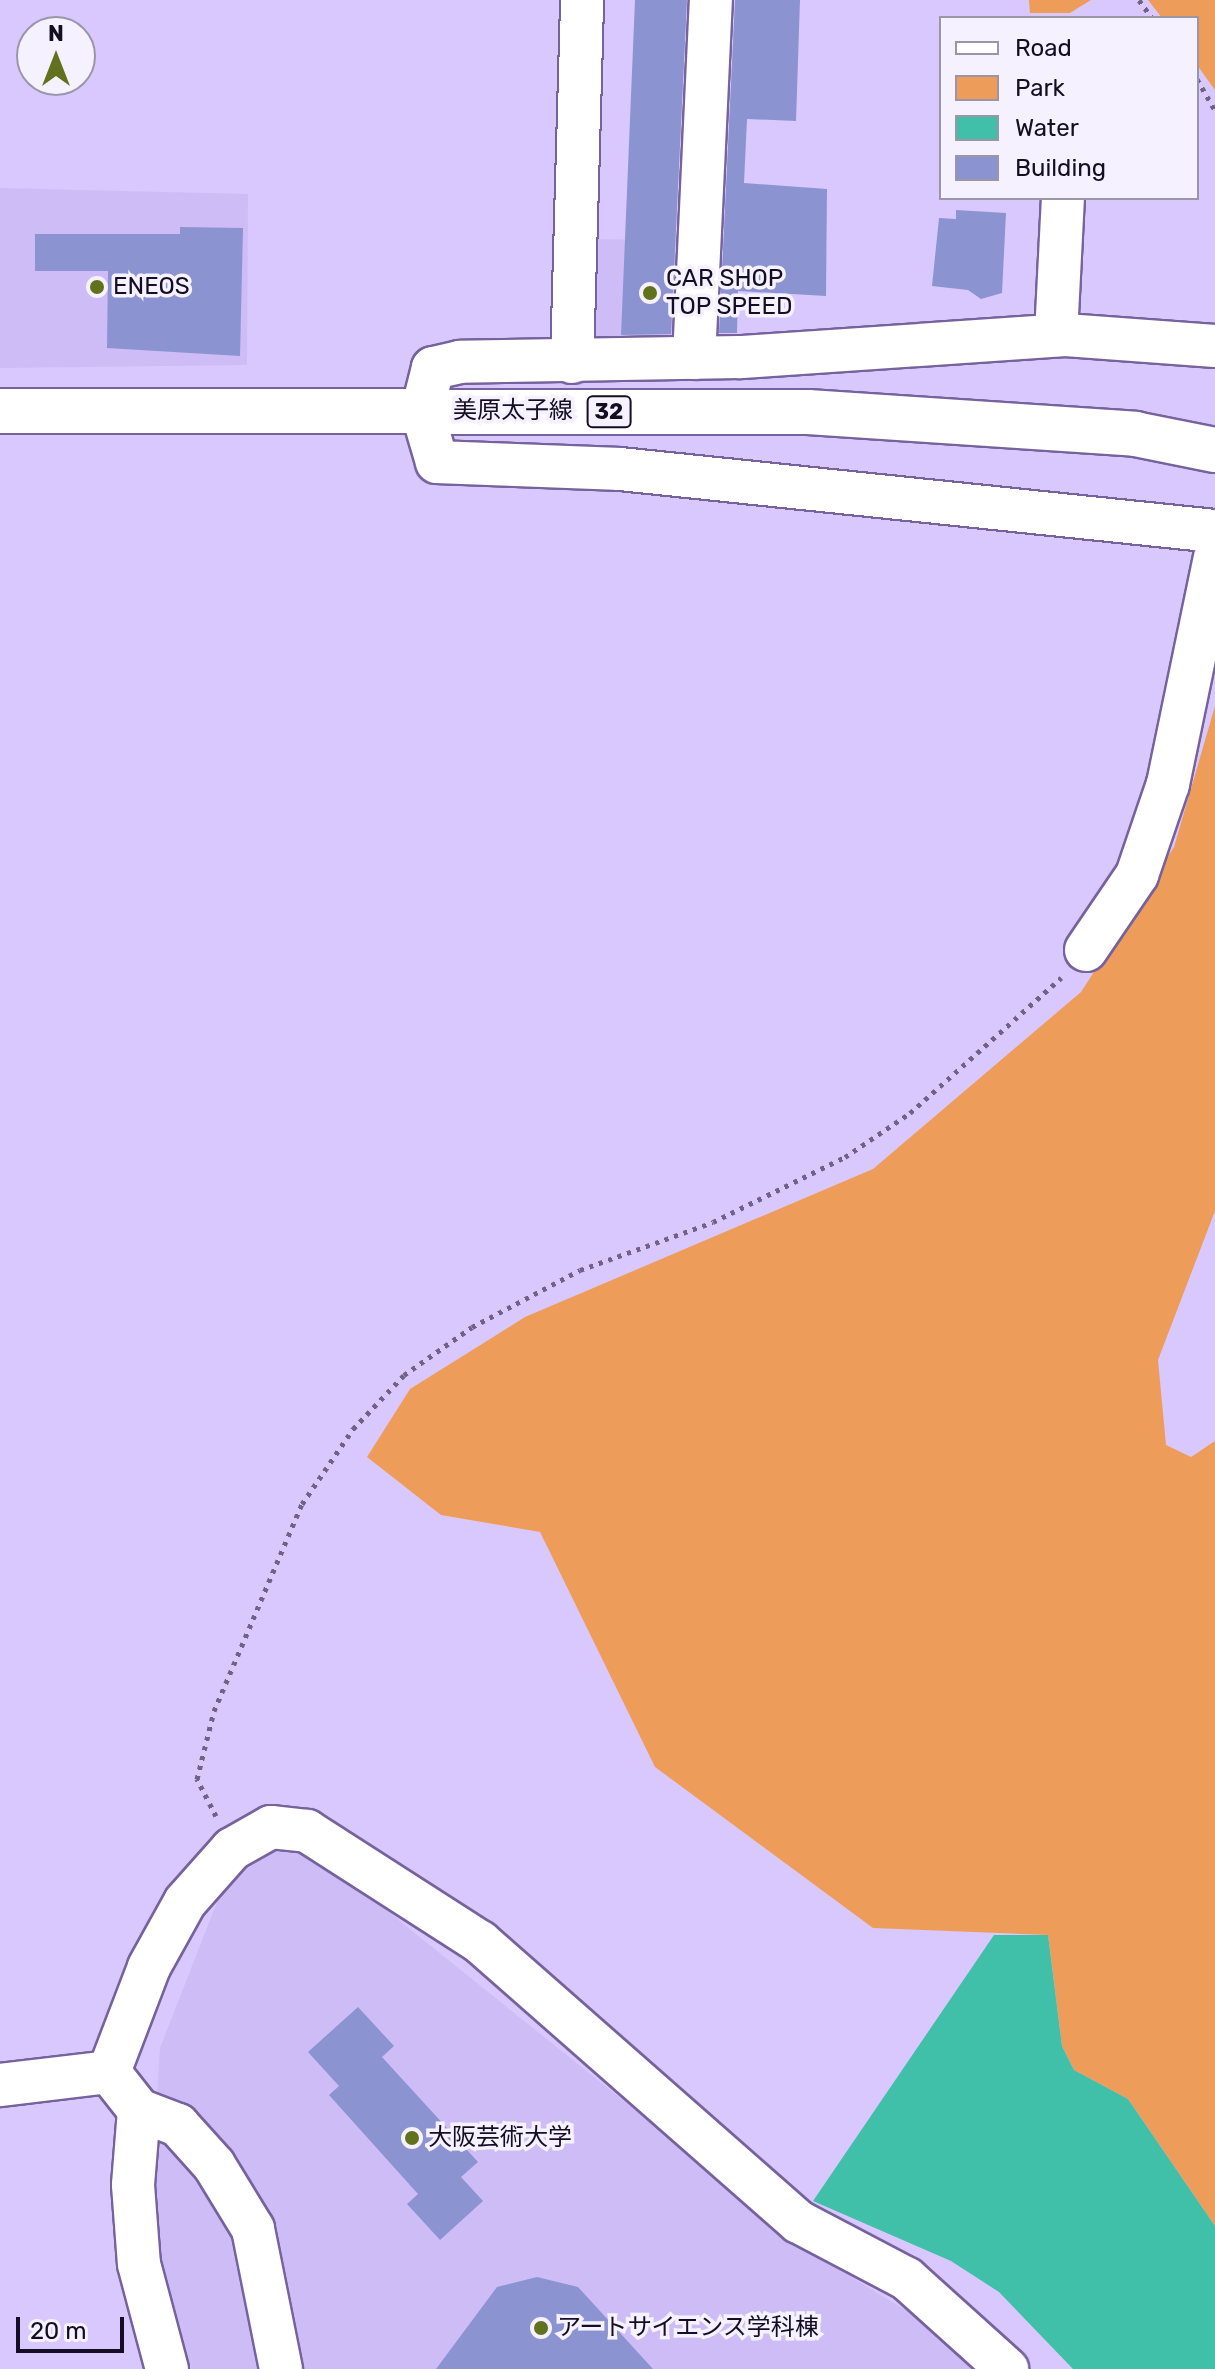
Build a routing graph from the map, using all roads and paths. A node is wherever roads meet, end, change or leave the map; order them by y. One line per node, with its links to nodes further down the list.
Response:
1 (582, 0): 9 (street)
2 (711, 0): 8 (street)
3 (1199, 82): 4 (path)
4 (1215, 110)
5 (1063, 200): 6 (street)
6 (1056, 335): 7 (street); 8 (street)
7 (1215, 346)
8 (694, 358): 9 (street)
9 (572, 362): 11 (street)
10 (0, 411): 11 (main road, 美原太子線 / 32)
11 (422, 411): 12 (main road, 美原太子線 / 32); 13 (street)
12 (1215, 450)
13 (1215, 531)
14 (1215, 557): 15 (street)
15 (1086, 950): 16 (path)
16 (232, 1849): 17 (street); 22 (street)
17 (109, 2072): 18 (street); 19 (street)
18 (0, 2085)
19 (139, 2110): 20 (street); 21 (street)
20 (167, 2369)
21 (281, 2369)
22 (1007, 2369)

